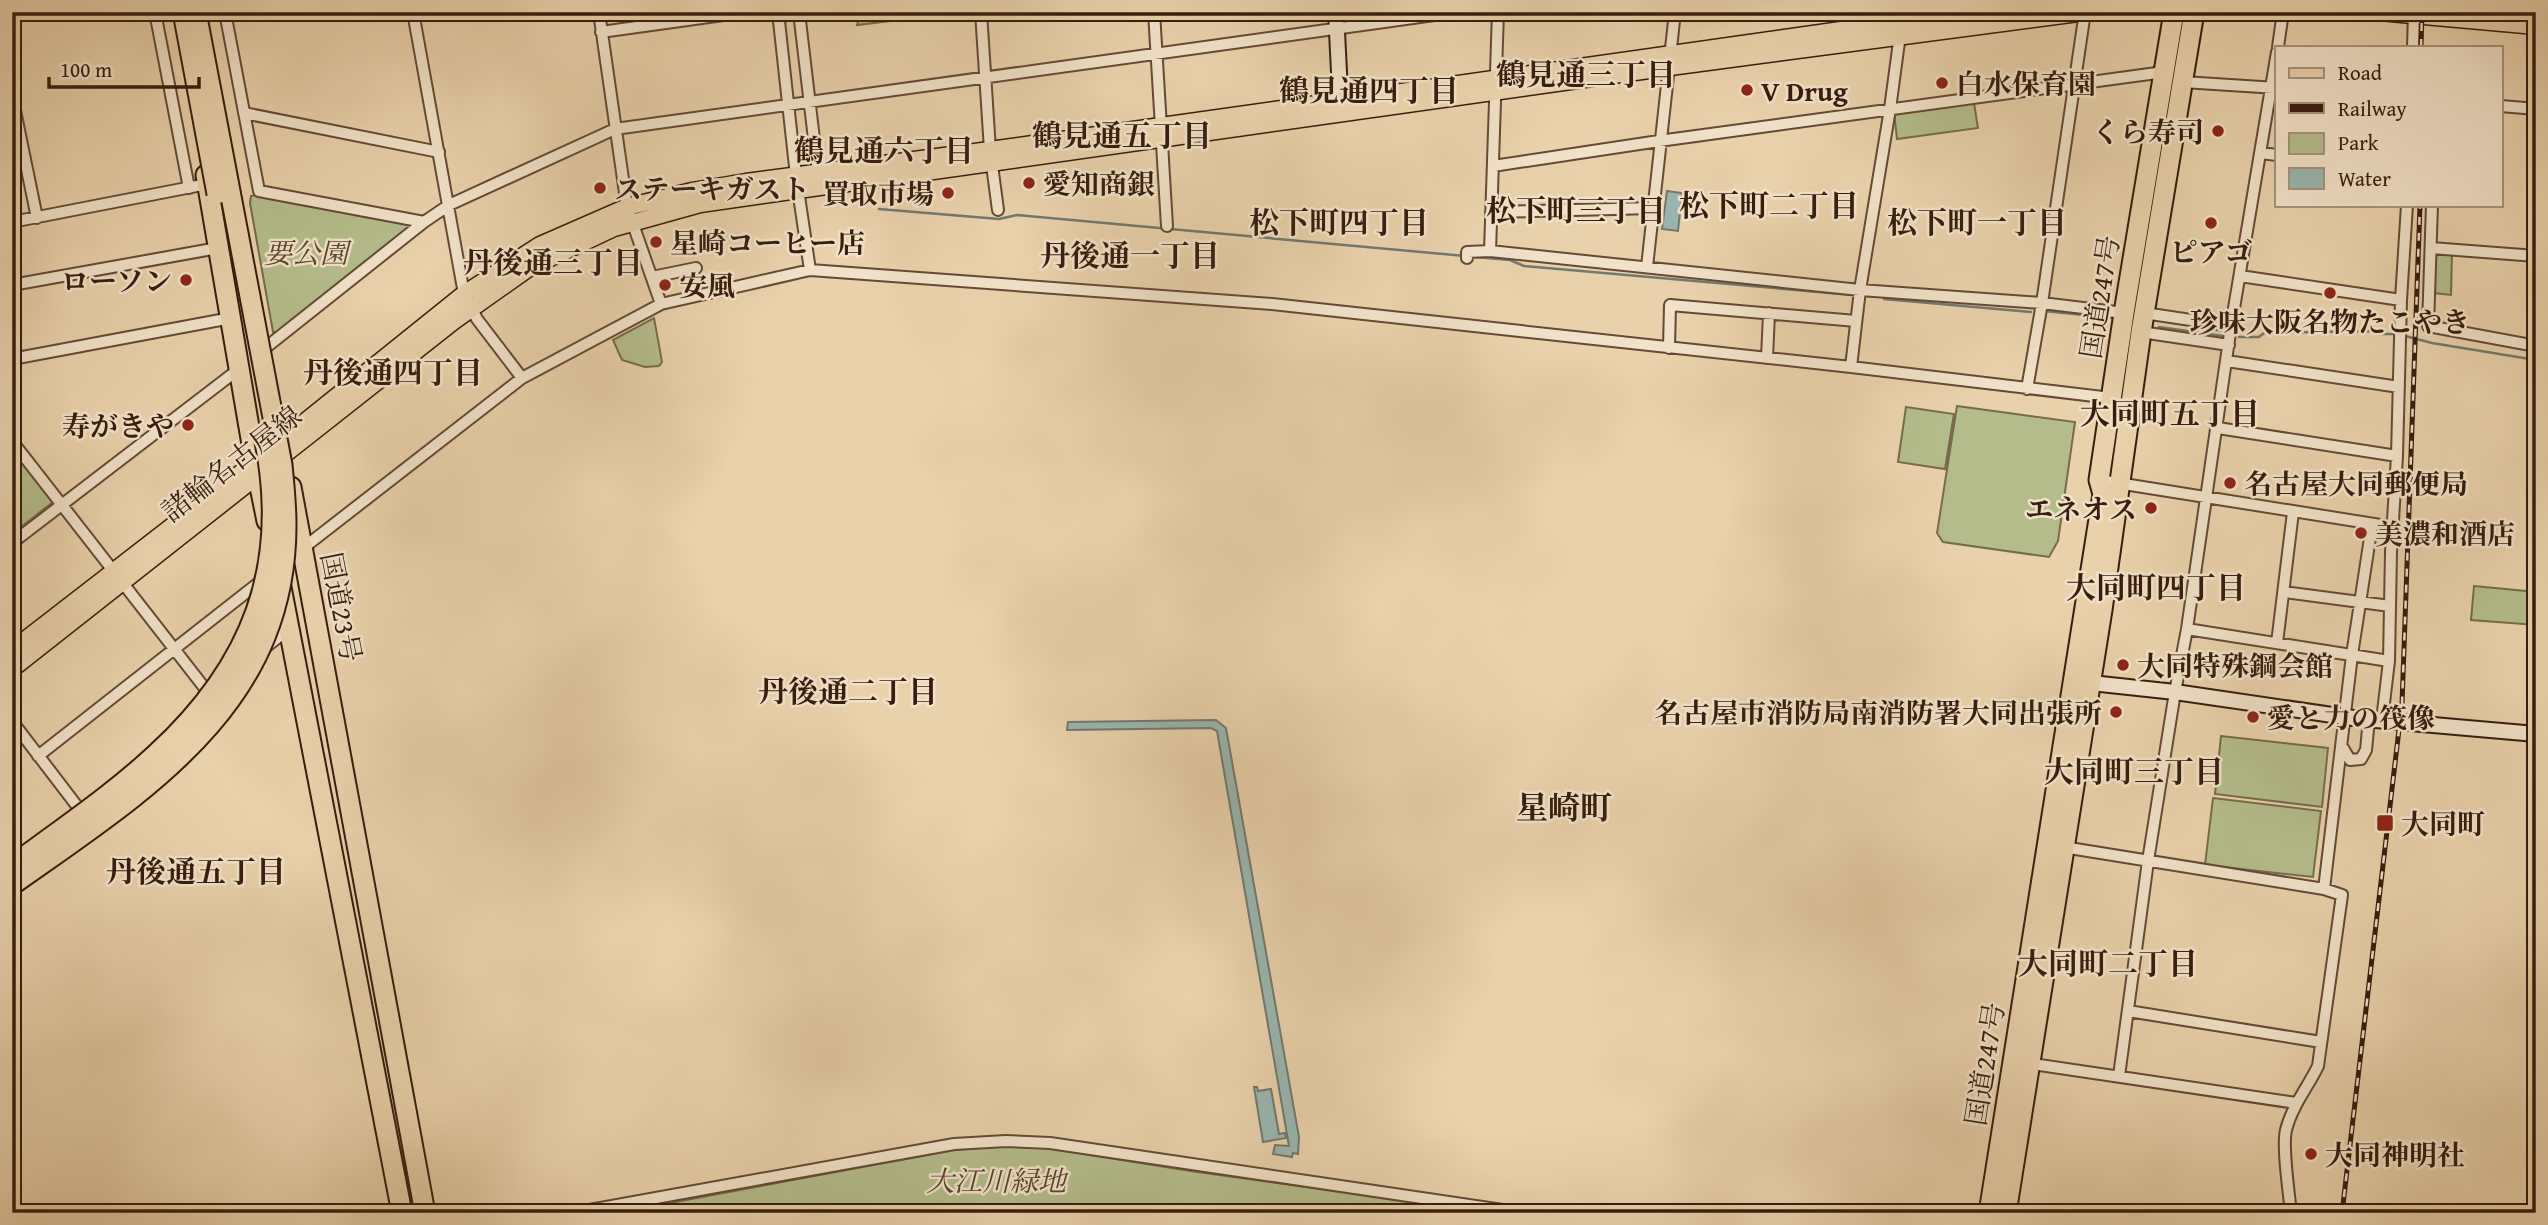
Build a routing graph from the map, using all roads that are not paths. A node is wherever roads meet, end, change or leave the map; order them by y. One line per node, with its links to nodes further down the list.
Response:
1 (155, 12): 57 (street)
2 (175, 12): 57 (highway, 国道23号)
3 (183, 12): 144 (highway, bridge)
4 (197, 12): 94 (highway, 国道23号); 145 (highway, bridge)
5 (225, 12): 45 (street)
6 (413, 12): 50 (street)
7 (599, 12): 27 (street)
8 (745, 12): 27 (street)
9 (778, 12): 40 (street)
10 (799, 12): 39 (street)
11 (981, 12): 33 (street)
12 (1154, 12): 30 (street)
13 (1336, 12): 26 (street)
14 (1456, 12): 26 (street)
15 (1498, 12): 35 (street)
16 (1675, 12): 31 (street)
17 (1969, 12): 24 (main road, 諸輪名古屋線)
18 (2086, 12): 24 (main road, 諸輪名古屋線); 36 (street)
19 (2174, 12): 32 (highway, 国道247号)
20 (2194, 12): 34 (highway, 国道247号)
21 (2283, 12): 28 (street)
22 (2379, 12): 23 (main road)
23 (2414, 14): 25 (main road); 29 (street)
24 (1901, 24): 31 (main road, 諸輪名古屋線); 44 (street)
25 (2536, 26)
26 (1337, 28): 30 (street); 41 (street)
27 (601, 32): 46 (street)
28 (2278, 46)
29 (2413, 46)
30 (1156, 53): 33 (street); 47 (street)
31 (1671, 60): 35 (main road, 諸輪名古屋線); 48 (street)
32 (2164, 72): 36 (street); 86 (highway, 国道247号)
33 (987, 77): 39 (street); 53 (street)
34 (2183, 82): 37 (street); 89 (highway, 国道247号)
35 (1496, 84): 41 (main road, 諸輪名古屋線); 54 (street)
36 (2076, 86): 44 (street); 83 (street)
37 (2274, 88): 51 (street)
38 (12, 96): 49 (street)
39 (809, 102): 40 (street); 55 (street)
40 (788, 105): 46 (street); 56 (street)
41 (1341, 106): 47 (main road, 諸輪名古屋線)
42 (2502, 106): 43 (street)
43 (2536, 109)
44 (1890, 110): 48 (street); 80 (street)
45 (244, 113): 50 (street); 67 (street)
46 (615, 129): 58 (street); 64 (street)
47 (1160, 132): 53 (main road, 諸輪名古屋線); 68 (street)
48 (1659, 141): 54 (street); 61 (street)
49 (17, 144): 65 (street)
50 (439, 152): 58 (street)
51 (2261, 153): 52 (street); 77 (street)
52 (2275, 155)
53 (991, 156): 55 (main road, 諸輪名古屋線); 56 (main road, 諸輪名古屋線); 62 (street)
54 (1493, 166): 63 (street)
55 (818, 173): 56 (main road, 諸輪名古屋線)
56 (797, 183): 64 (main road, 諸輪名古屋線); 76 (street)
57 (198, 186): 65 (street); 69 (highway, 国道23号)
58 (449, 205): 67 (street); 82 (street)
59 (2407, 206): 81 (street)
60 (2432, 206): 70 (street)
61 (1653, 208): 63 (street); 74 (street)
62 (998, 210)
63 (1491, 212): 71 (street)
64 (629, 215): 78 (street); 82 (main road, 諸輪名古屋線)
65 (37, 218): 66 (street)
66 (12, 222)
67 (424, 222): 94 (street)
68 (1167, 226)
69 (218, 248): 79 (street); 87 (highway, 国道23号)
70 (2431, 248): 73 (street); 92 (street)
71 (1489, 251): 72 (street); 74 (street)
72 (1467, 256)
73 (2536, 256)
74 (1647, 267): 80 (street)
75 (696, 268): 78 (street)
76 (810, 270): 84 (street); 93 (street)
77 (2240, 276): 81 (street); 90 (street)
78 (652, 277): 84 (street)
79 (12, 285)
80 (1860, 290): 83 (street); 88 (street)
81 (2401, 300): 101 (street)
82 (468, 301): 100 (street); 106 (main road, 諸輪名古屋線)
83 (2042, 303): 86 (street); 102 (street)
84 (661, 304): 100 (street)
85 (1769, 313): 88 (street); 93 (street); 95 (street)
86 (2123, 313): 103 (highway, 国道247号)
87 (230, 318): 96 (street); 99 (highway, 国道23号)
88 (1856, 321): 98 (street)
89 (2143, 323): 90 (street); 91 (street); 110 (highway, 国道247号)
90 (2231, 326): 91 (street)
91 (2230, 345): 97 (street)
92 (2536, 346)
93 (1669, 348): 95 (street)
94 (264, 349): 106 (highway, 国道23号)
95 (1767, 358): 98 (street)
96 (12, 359)
97 (2227, 361): 101 (street); 104 (street)
98 (1851, 367): 102 (street)
99 (239, 369): 108 (highway, 国道23号); 112 (street)
100 (522, 378): 117 (street)
101 (2399, 387): 107 (street)
102 (2027, 389): 103 (street)
103 (2111, 398): 109 (highway, 国道247号)
104 (2218, 428): 107 (street); 111 (street)
105 (12, 441): 112 (street)
106 (284, 447): 108 (main road, 諸輪名古屋線); 117 (highway, 国道23号)
107 (2397, 456): 115 (street)
108 (256, 469): 118 (highway, 国道23号); 119 (main road, 諸輪名古屋線)
109 (2099, 480): 110 (street); 131 (highway, 国道247号)
110 (2121, 483): 111 (street); 131 (highway, 国道247号)
111 (2207, 498): 113 (street); 124 (street)
112 (63, 504): 116 (street); 119 (street)
113 (2293, 512): 114 (street); 120 (street)
114 (2372, 525): 115 (street); 121 (street)
115 (2393, 527): 122 (street)
116 (12, 543)
117 (302, 548): 153 (highway, 国道23号)
118 (277, 568): 123 (highway, 国道23号); 127 (street)
119 (117, 577): 126 (main road, 諸輪名古屋線); 127 (street); 130 (main road, 諸輪名古屋線)
120 (2284, 592): 121 (street); 125 (street)
121 (2360, 602): 122 (street); 128 (street)
122 (2390, 606): 129 (street)
123 (289, 629): 132 (street); 152 (highway, 国道23号)
124 (2187, 629): 125 (street); 133 (street)
125 (2277, 643): 128 (street)
126 (12, 650)
127 (174, 650): 132 (street); 139 (street)
128 (2352, 655): 129 (street); 134 (street)
129 (2389, 661): 135 (street)
130 (12, 668)
131 (2081, 682): 133 (street); 142 (highway, 国道247号); 149 (highway, 国道247号)
132 (206, 691): 140 (street)
133 (2175, 692): 134 (street); 143 (street)
134 (2344, 716): 135 (street); 138 (street)
135 (2376, 719): 137 (street); 138 (street)
136 (12, 721): 139 (street)
137 (2536, 734)
138 (2342, 745): 146 (street)
139 (38, 756): 140 (street)
140 (80, 810): 141 (street)
141 (53, 830): 144 (street); 145 (street)
142 (2063, 847): 143 (street); 149 (highway, 国道247号)
143 (2148, 861): 146 (street); 147 (street)
144 (12, 863)
145 (12, 885)
146 (2324, 889): 148 (street)
147 (2128, 1011): 148 (street); 150 (street)
148 (2321, 1042): 151 (street)
149 (2021, 1062): 150 (street); 156 (highway, 国道247号); 157 (highway, 国道247号)
150 (2119, 1076): 151 (street)
151 (2296, 1103): 158 (street)
152 (402, 1213)
153 (425, 1213)
154 (573, 1213): 155 (street)
155 (1523, 1213)
156 (1989, 1213)
157 (2006, 1213)
158 (2291, 1213)

